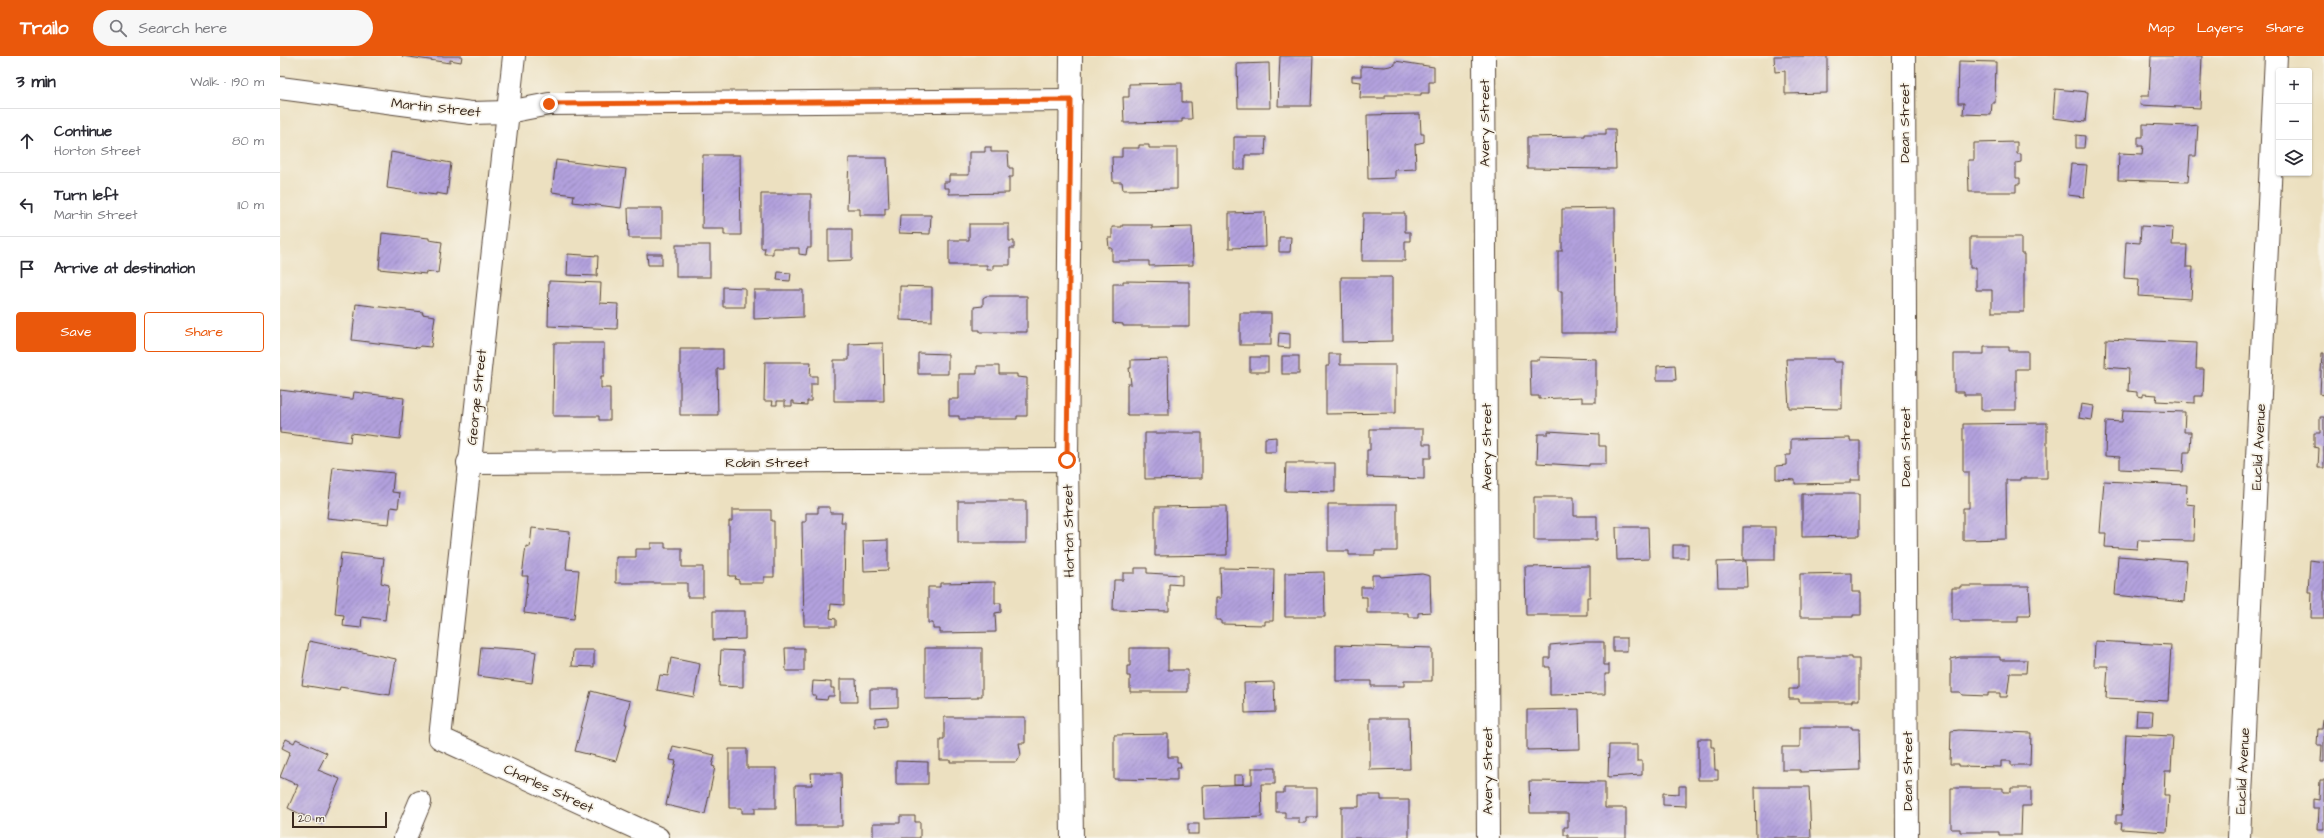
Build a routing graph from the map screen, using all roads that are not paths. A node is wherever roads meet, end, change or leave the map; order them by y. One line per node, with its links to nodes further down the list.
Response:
1 (514, 56): 8 (street, George Street)
2 (1071, 56): 7 (street, Horton Street)
3 (1484, 56): 16 (street, Avery Street)
4 (1904, 56): 17 (street, Dean Street)
5 (2276, 56): 18 (street, Euclid Avenue)
6 (280, 88): 8 (street, Martin Street)
7 (1071, 100): 8 (street, Martin Street); 9 (street, Horton Street)
8 (508, 112): 10 (street, George Street)
9 (1067, 460): 10 (street, Robin Street); 15 (street, Horton Street)
10 (468, 463): 11 (street, George Street)
11 (440, 738): 14 (street, Charles Street)
12 (420, 802): 13 (street)
13 (405, 838)
14 (658, 838)
15 (1072, 838)
16 (1488, 838)
17 (1907, 838)
18 (2239, 838)

